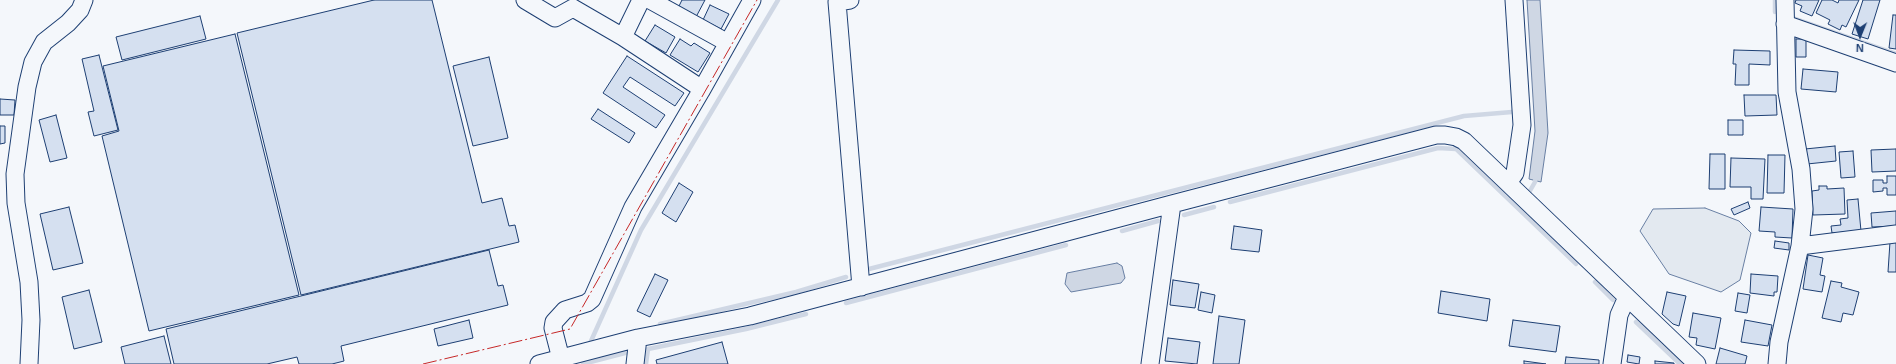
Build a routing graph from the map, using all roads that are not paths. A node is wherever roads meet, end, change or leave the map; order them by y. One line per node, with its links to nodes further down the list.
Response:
1 (84, 0): 22 (street)
2 (525, 0): 10 (street)
3 (641, 0): 10 (street)
4 (650, 0): 11 (street)
5 (752, 0): 11 (street)
6 (850, 0): 18 (street)
7 (1514, 0): 14 (street)
8 (1785, 0): 9 (street)
9 (1785, 24): 12 (street); 17 (street)
10 (623, 37): 13 (street)
11 (728, 43): 13 (street)
12 (1896, 63)
13 (701, 91): 21 (street)
14 (1508, 183): 15 (street); 19 (street)
15 (1172, 204): 18 (street); 25 (street)
16 (1896, 234): 17 (street)
17 (1800, 246): 28 (street)
18 (861, 287): 20 (street)
19 (1627, 297): 26 (street); 27 (street)
20 (638, 338): 21 (street); 24 (street)
21 (561, 358): 23 (street)
22 (30, 364)
23 (539, 364)
24 (635, 364)
25 (1150, 364)
26 (1612, 364)
27 (1697, 364)
28 (1776, 364)

